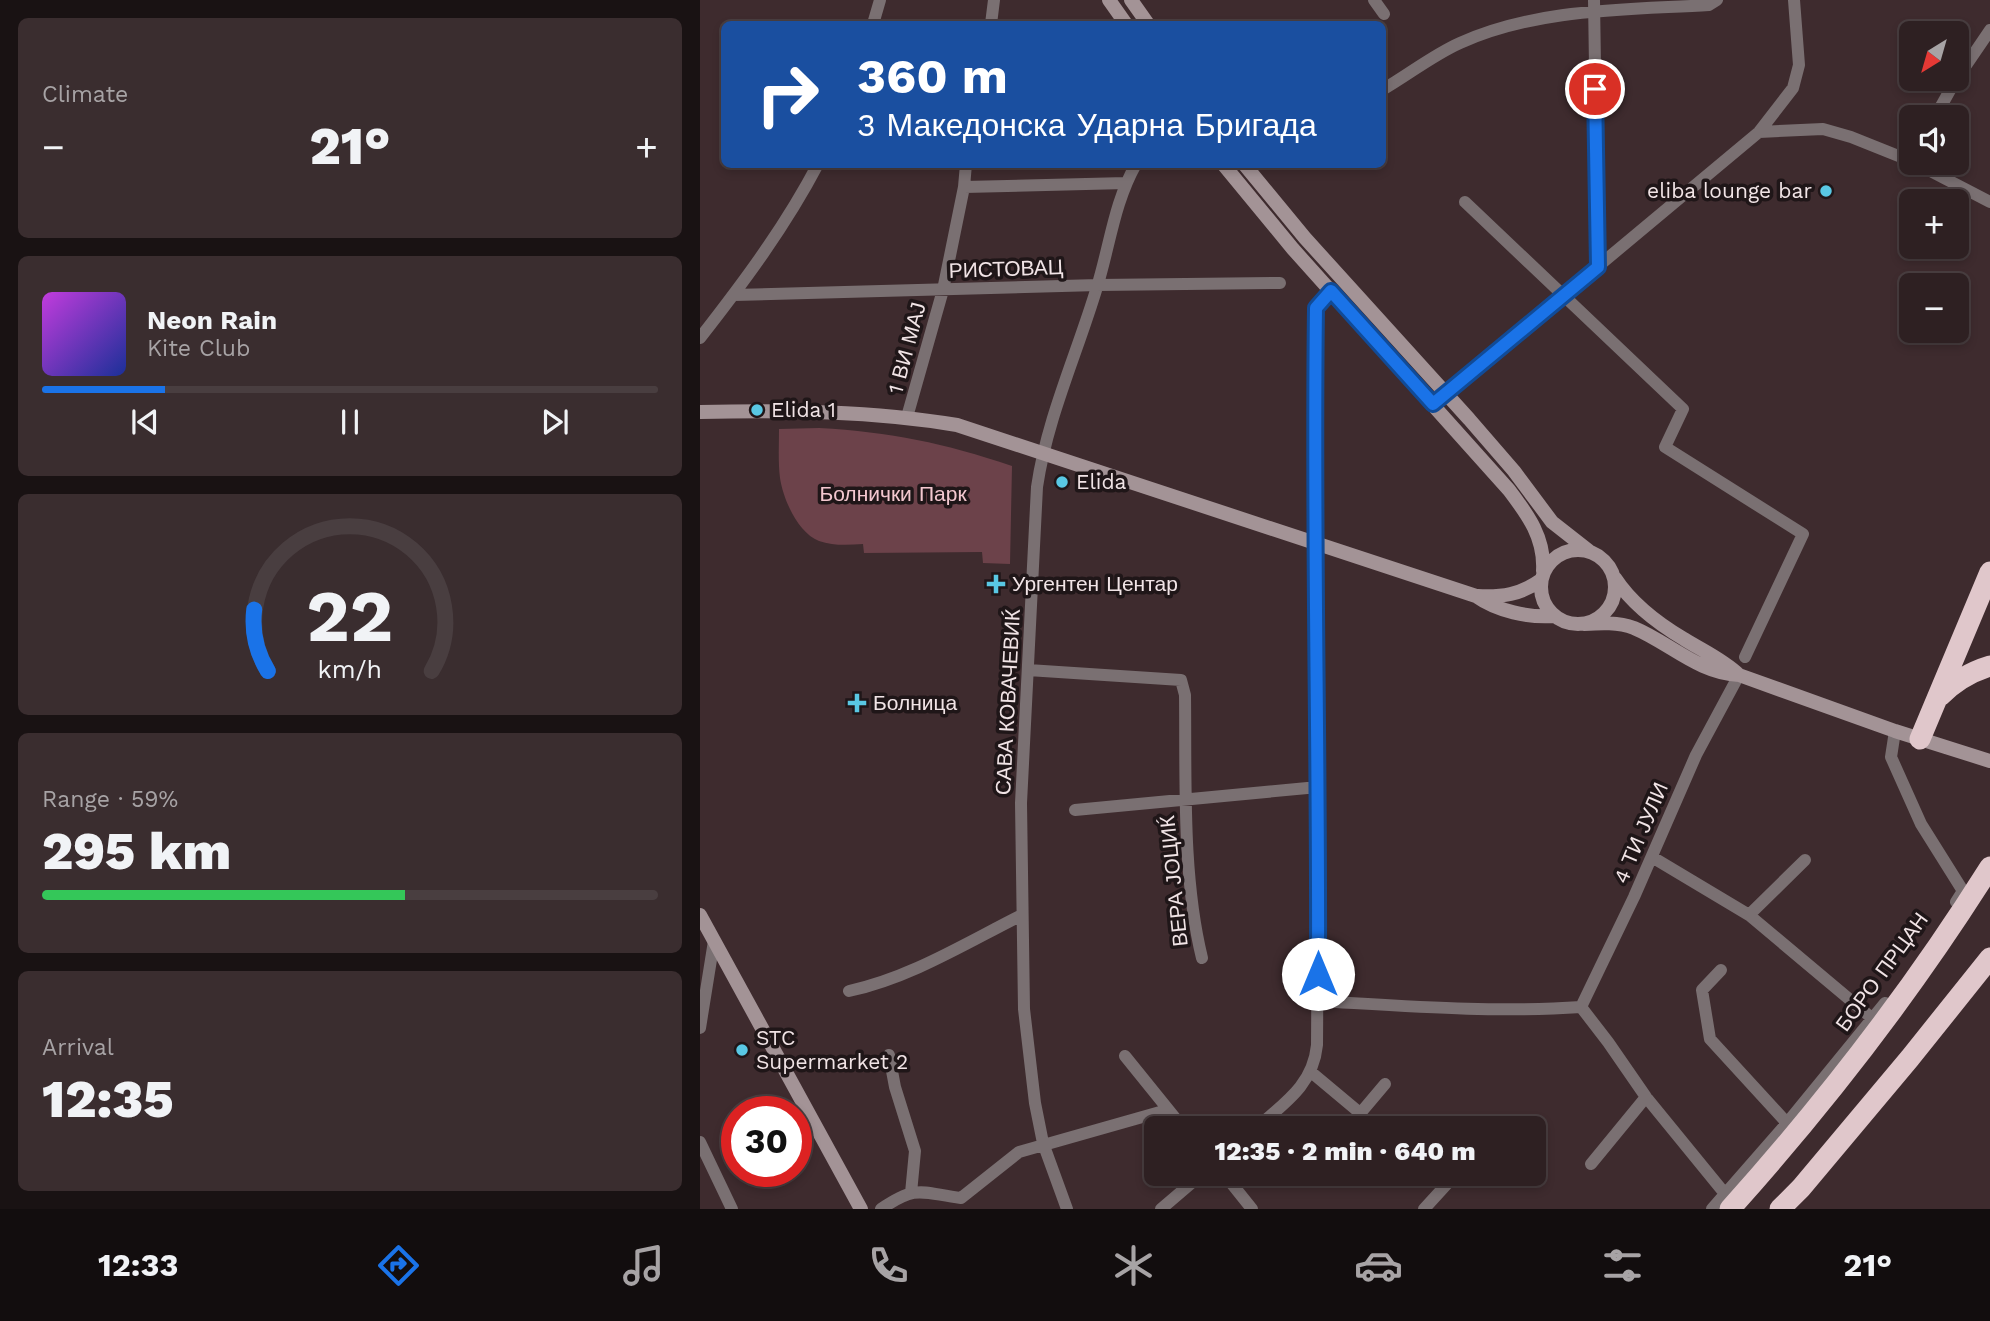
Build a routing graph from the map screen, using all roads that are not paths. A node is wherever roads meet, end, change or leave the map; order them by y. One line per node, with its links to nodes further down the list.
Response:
1 (881, 0): 10 (street)
2 (994, 0): 11 (street)
3 (1109, 0): 12 (main road)
4 (1131, 0): 13 (main road)
5 (1374, 0): 9 (street)
6 (1717, 0): 8 (street)
7 (1794, 0): 17 (street)
8 (1594, 6): 15 (street); 29 (street)
9 (1384, 14)
10 (874, 21)
11 (991, 21)
12 (1124, 21)
13 (1146, 21)
14 (1990, 30): 16 (street)
15 (1386, 88)
16 (1942, 105)
17 (1759, 132): 18 (street); 29 (street)
18 (1899, 156)
19 (816, 168): 34 (street)
20 (966, 168): 26 (street, 1 ВИ МАЈ)
21 (1134, 168): 25 (street, САВА КОВАЧЕВИЌ)
22 (1226, 168): 33 (main road)
23 (1247, 168): 37 (main road)
24 (1938, 175): 28 (street)
25 (1126, 183): 26 (street); 31 (street, САВА КОВАЧЕВИЌ)
26 (964, 187): 32 (street, 1 ВИ МАЈ)
27 (1465, 202): 35 (street)
28 (1990, 202)
29 (1598, 267): 35 (street)
30 (1280, 284): 31 (street, РИСТОВАЦ)
31 (1098, 285): 32 (street, РИСТОВАЦ); 41 (street, САВА КОВАЧЕВИЌ)
32 (943, 290): 34 (street, РИСТОВАЦ); 40 (street, 1 ВИ МАЈ)
33 (1331, 291): 38 (main road); 42 (street)
34 (734, 295): 36 (street)
35 (1565, 295): 37 (street); 50 (street)
36 (700, 338)
37 (1445, 392): 38 (street); 43 (main road)
38 (1433, 404): 45 (main road)
39 (700, 412): 40 (main road)
40 (907, 417): 41 (main road)
41 (1042, 452): 42 (main road); 52 (street, САВА КОВАЧЕВИЌ)
42 (1315, 542): 47 (main road); 58 (street)
43 (1589, 551): 45 (main road); 46 (main road)
44 (1990, 572): 54 (highway)
45 (1542, 576): 47 (main road); 48 (main road)
46 (1614, 576): 49 (main road); 53 (main road)
47 (1476, 596): 48 (main road)
48 (1555, 616): 49 (main road)
49 (1584, 624): 53 (main road)
50 (1745, 657)
51 (1990, 666): 54 (highway)
52 (1028, 670): 59 (street, ВЕРА ЈОЦИЌ); 66 (street, САВА КОВАЧЕВИЌ)
53 (1739, 675): 55 (main road); 61 (street, 4 ТИ ЈУЛИ)
54 (1938, 697): 56 (highway)
55 (1895, 731): 56 (main road); 76 (street, БОРО ПРЦАН)
56 (1920, 739): 57 (main road)
57 (1990, 761)
58 (1318, 787): 59 (street, ВЕРА ЈОЦИЌ); 74 (street)
59 (1186, 799): 60 (street, ВЕРА ЈОЦИЌ); 70 (street, ВЕРА ЈОЦИЌ)
60 (1075, 810)
61 (1652, 858): 67 (street); 75 (street, 4 ТИ ЈУЛИ)
62 (1805, 860): 67 (street)
63 (1990, 867): 97 (highway)
64 (1990, 883): 97 (highway)
65 (700, 915): 68 (main road)
66 (1022, 915): 73 (street); 91 (street, САВА КОВАЧЕВИЌ)
67 (1749, 915): 76 (street)
68 (714, 941): 77 (street); 100 (main road)
69 (1990, 942): 80 (highway)
70 (1202, 958)
71 (1990, 958): 80 (highway)
72 (1721, 970): 89 (street)
73 (849, 991)
74 (1318, 1001): 75 (street); 81 (street)
75 (1581, 1006): 83 (street)
76 (1873, 1018): 89 (street, БОРО ПРЦАН)
77 (700, 1028)
78 (889, 1055): 96 (street)
79 (1125, 1056): 84 (street)
80 (1910, 1058): 106 (highway)
81 (1311, 1072): 85 (street); 87 (street)
82 (1385, 1084): 85 (street)
83 (1646, 1097): 92 (street); 97 (street)
84 (1167, 1110): 86 (street); 91 (street)
85 (1360, 1113): 88 (street)
86 (1172, 1116)
87 (1270, 1116)
88 (1358, 1116)
89 (1787, 1123): 97 (street, БОРО ПРЦАН)
90 (700, 1142): 99 (street)
91 (1043, 1143): 96 (street); 102 (street, САВА КОВАЧЕВИЌ)
92 (1591, 1164)
93 (1188, 1186): 103 (street)
94 (1234, 1186): 104 (street)
95 (1447, 1186): 98 (street)
96 (911, 1193): 101 (street)
97 (1732, 1204): 105 (street, БОРО ПРЦАН)
98 (1431, 1207)
99 (732, 1209)
100 (861, 1209)
101 (881, 1209)
102 (1067, 1209)
103 (1161, 1209)
104 (1252, 1209)
105 (1712, 1209)
106 (1780, 1209)

